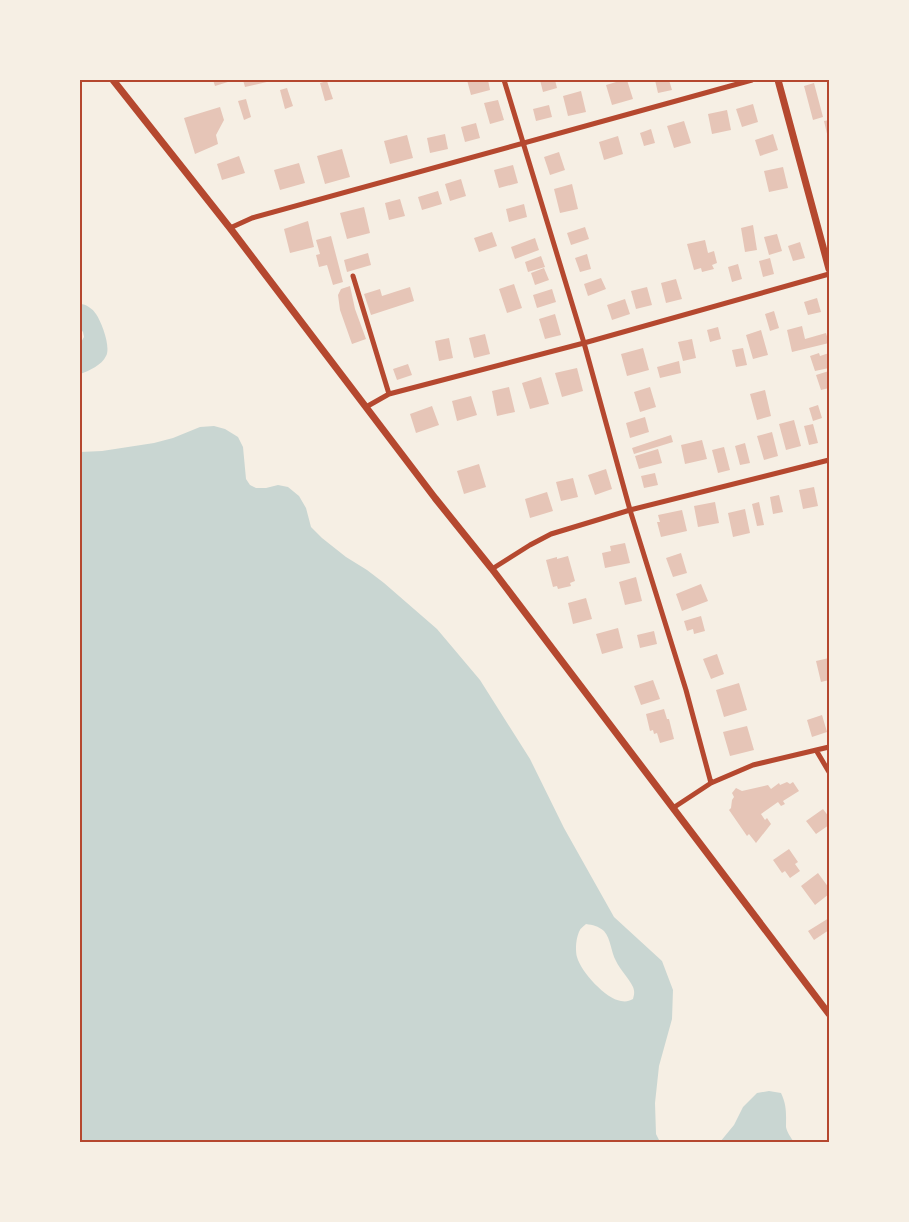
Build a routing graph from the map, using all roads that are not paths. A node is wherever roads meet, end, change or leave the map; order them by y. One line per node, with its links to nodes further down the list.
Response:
1 (504, 80): 5 (street)
2 (752, 80): 5 (street)
3 (778, 80): 7 (street)
4 (116, 81): 6 (street)
5 (523, 143): 6 (street); 10 (street)
6 (230, 228): 12 (street)
7 (829, 269)
8 (829, 274): 10 (street)
9 (353, 276): 11 (street)
10 (584, 343): 11 (street); 14 (street)
11 (389, 394): 12 (street)
12 (366, 406): 15 (street)
13 (829, 460): 14 (street)
14 (630, 510): 15 (street); 19 (street)
15 (492, 569): 20 (street)
16 (829, 747): 17 (street)
17 (816, 750): 18 (street); 19 (street)
18 (829, 772)
19 (711, 783): 20 (street)
20 (673, 808): 21 (street)
21 (829, 1014)

